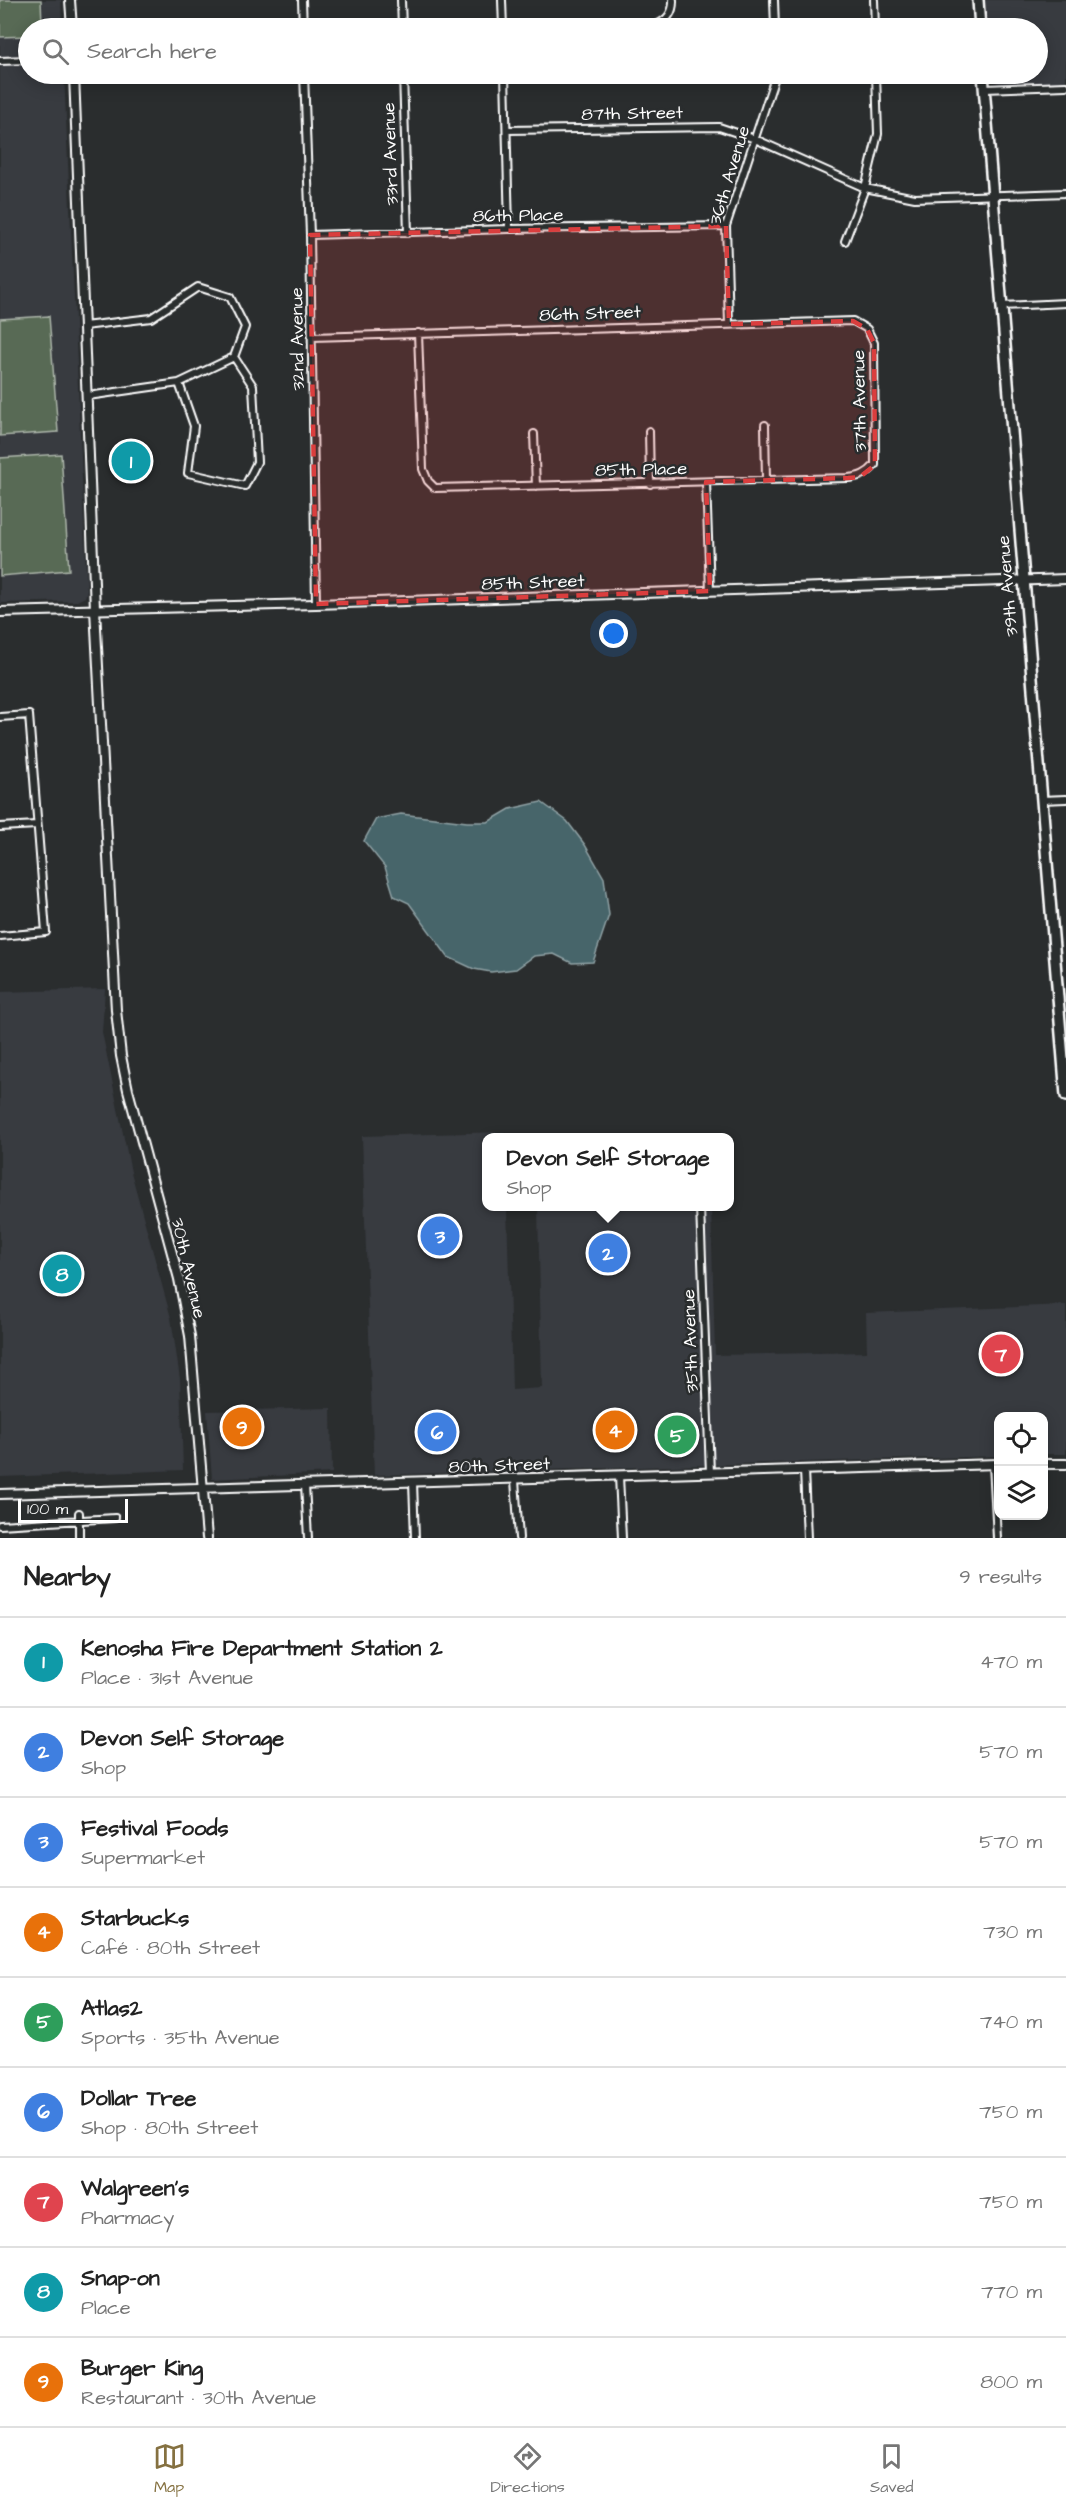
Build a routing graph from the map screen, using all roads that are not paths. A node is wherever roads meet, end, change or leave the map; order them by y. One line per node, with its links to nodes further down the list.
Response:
1 (70, 0): 9 (street)
2 (302, 0): 10 (street)
3 (401, 0): 11 (street)
4 (502, 0): 12 (street)
5 (673, 0): 13 (street)
6 (774, 0): 14 (street)
7 (874, 0): 15 (street)
8 (978, 0): 16 (main road)
9 (71, 18)
10 (303, 18)
11 (402, 18)
12 (503, 18)
13 (666, 18)
14 (775, 18)
15 (874, 18)
16 (979, 18)
17 (18, 60): 18 (street)
18 (0, 61)
19 (74, 84): 41 (street, 30th Avenue)
20 (304, 84): 36 (street, 32nd Avenue)
21 (403, 84): 35 (street, 33rd Avenue)
22 (505, 84): 28 (street)
23 (773, 84): 29 (street, 36th Avenue)
24 (876, 84): 30 (street)
25 (984, 84): 27 (main road, 39th Avenue)
26 (1066, 86): 27 (street)
27 (985, 89): 32 (main road, 39th Avenue)
28 (507, 130): 29 (street, 87th Street); 34 (street)
29 (755, 139): 30 (street, 87th Street); 33 (street, 36th Avenue)
30 (865, 188): 32 (street, 87th Street); 37 (street)
31 (1066, 194): 32 (street)
32 (992, 196): 39 (main road, 39th Avenue)
33 (726, 226): 34 (street, 86th Place); 40 (street, 36th Avenue)
34 (509, 229): 35 (street, 86th Place)
35 (408, 233): 36 (street, 86th Place)
36 (310, 235): 44 (street, 32nd Avenue)
37 (845, 241)
38 (1066, 303): 39 (street)
39 (1001, 306): 57 (main road, 39th Avenue)
40 (729, 324): 42 (street, 86th Street); 43 (street, 86th Street)
41 (84, 326): 45 (street); 47 (street, 30th Avenue)
42 (867, 329): 51 (street, 37th Avenue)
43 (418, 333): 44 (street, 86th Street); 55 (street, 85th Place)
44 (312, 337): 59 (street, 32nd Avenue)
45 (234, 357): 46 (street); 46 (street)
46 (179, 383): 47 (street)
47 (88, 396): 60 (street, 30th Avenue)
48 (765, 425): 52 (street)
49 (649, 431): 54 (street)
50 (534, 434): 55 (street)
51 (870, 471): 52 (street, 85th Place)
52 (766, 480): 53 (street, 85th Place)
53 (706, 482): 54 (street, 85th Place); 58 (street)
54 (650, 483): 55 (street, 85th Place)
55 (536, 486)
56 (1066, 579): 57 (street, 85th Street)
57 (1023, 581): 58 (street, 85th Street); 64 (main road, 39th Avenue)
58 (710, 591): 59 (street, 85th Street)
59 (316, 604): 60 (street, 85th Street)
60 (95, 609): 61 (street, 85th Street); 80 (street, 30th Avenue)
61 (0, 612)
62 (0, 717): 65 (street)
63 (1066, 799): 64 (street)
64 (1041, 800): 68 (main road, 39th Avenue)
65 (38, 825): 66 (street); 67 (street)
66 (0, 827)
67 (0, 936)
68 (1066, 1096)
69 (700, 1211): 75 (street, 35th Avenue)
70 (994, 1464): 74 (street, 80th Street)
71 (1048, 1464): 72 (street)
72 (1066, 1464)
73 (996, 1466): 92 (street)
74 (804, 1470): 75 (street, 80th Street); 91 (street)
75 (710, 1473): 76 (street, 80th Street)
76 (619, 1476): 77 (street, 80th Street); 90 (street)
77 (515, 1479): 78 (street, 80th Street); 89 (street)
78 (412, 1482): 79 (street, 80th Street); 88 (street)
79 (305, 1485): 80 (street, 80th Street); 87 (street)
80 (204, 1489): 81 (street, 80th Street); 86 (street, 30th Avenue)
81 (0, 1494)
82 (79, 1516): 83 (street); 84 (street); 85 (street)
83 (115, 1518)
84 (0, 1524)
85 (80, 1538)
86 (207, 1538)
87 (308, 1538)
88 (415, 1538)
89 (519, 1538)
90 (622, 1538)
91 (807, 1538)
92 (997, 1538)

